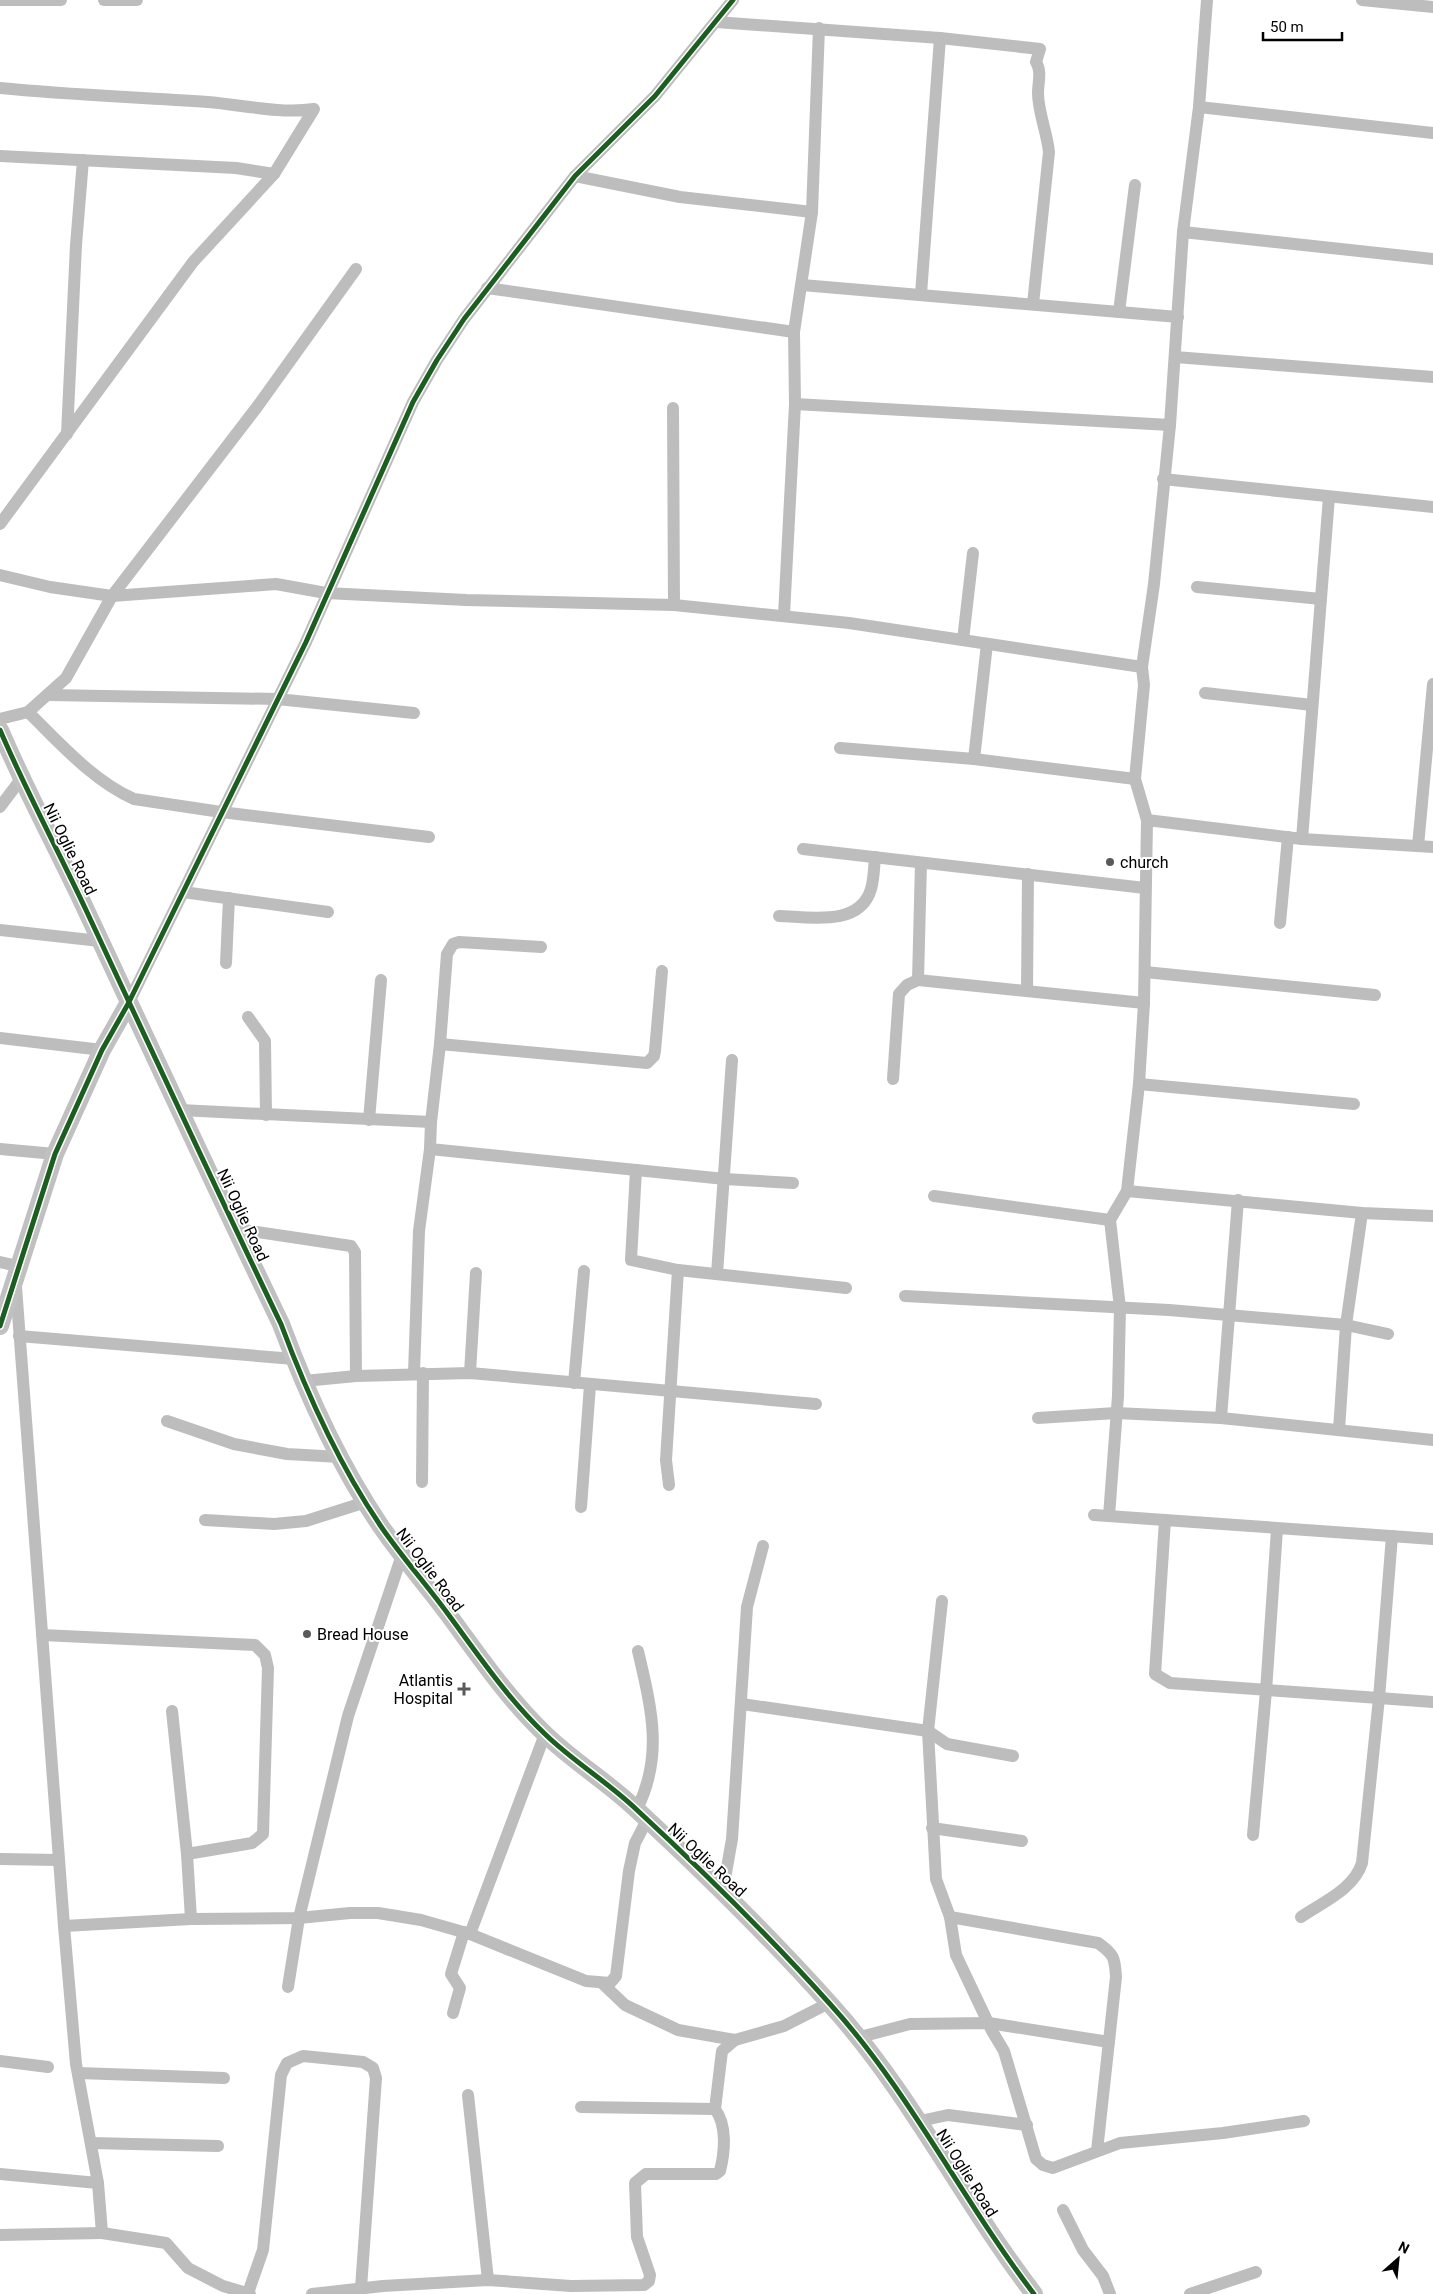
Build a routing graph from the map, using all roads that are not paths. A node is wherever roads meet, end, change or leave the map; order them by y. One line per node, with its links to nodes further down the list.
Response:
1 (0, 0): 2 (street)
2 (61, 0)
3 (104, 0): 4 (street)
4 (137, 0)
5 (733, 0): 9 (street)
6 (1207, 0): 13 (street)
7 (1362, 0): 8 (street)
8 (1433, 6)
9 (716, 22): 10 (street); 18 (street)
10 (819, 28): 11 (street); 20 (street)
11 (940, 38): 26 (street); 27 (street)
12 (0, 88): 17 (street)
13 (1199, 107): 14 (street); 21 (street)
14 (1433, 133)
15 (0, 156): 16 (street)
16 (83, 160): 17 (street); 36 (street)
17 (274, 174): 36 (street)
18 (575, 176): 20 (street); 25 (street)
19 (1135, 185): 28 (street)
20 (812, 212): 24 (street)
21 (1183, 232): 22 (street); 29 (street)
22 (1433, 259)
23 (356, 269): 45 (street)
24 (802, 285): 26 (street); 30 (street)
25 (487, 288): 30 (street); 44 (street)
26 (921, 294): 27 (street)
27 (1033, 304): 28 (street)
28 (1119, 312): 29 (street)
29 (1178, 317): 31 (street)
30 (794, 332): 33 (street)
31 (1176, 357): 32 (street); 35 (street)
32 (1433, 377)
33 (795, 404): 35 (street); 48 (street)
34 (673, 408): 47 (street)
35 (1170, 425): 37 (street)
36 (67, 434): 40 (street)
37 (1163, 479): 38 (street); 51 (street)
38 (1329, 497): 39 (street); 46 (street)
39 (1433, 506)
40 (0, 524)
41 (973, 553): 49 (street)
42 (0, 575): 45 (street)
43 (1197, 586): 46 (street)
44 (326, 593): 45 (street); 47 (street); 55 (street)
45 (112, 596): 54 (street)
46 (1321, 599): 56 (street)
47 (674, 605): 48 (street)
48 (784, 616): 49 (street)
49 (963, 640): 50 (street)
50 (987, 644): 51 (street); 62 (street)
51 (1142, 667): 64 (street)
52 (1433, 684): 71 (street)
53 (1205, 693): 56 (street)
54 (49, 695): 55 (street); 57 (street)
55 (277, 699): 58 (street); 66 (street)
56 (1312, 705): 70 (street)
57 (28, 712): 59 (street); 66 (street)
58 (414, 713)
59 (0, 719)
60 (0, 730): 63 (street, Nii Oglie Road)
61 (840, 748): 62 (street)
62 (974, 759): 64 (street)
63 (21, 779): 65 (street); 84 (street, Nii Oglie Road)
64 (1135, 779): 67 (street)
65 (0, 807)
66 (221, 812): 68 (street); 78 (street)
67 (1146, 820): 69 (street); 77 (street)
68 (429, 837)
69 (1288, 837): 70 (street); 82 (street)
70 (1302, 839): 71 (street)
71 (1418, 846): 72 (street)
72 (1433, 847)
73 (803, 849): 74 (street)
74 (875, 857): 75 (street); 81 (street)
75 (921, 863): 76 (street); 90 (street)
76 (1028, 874): 77 (street); 91 (street)
77 (1145, 888): 88 (street)
78 (183, 892): 79 (street); 94 (street)
79 (229, 898): 80 (street); 86 (street)
80 (328, 912)
81 (778, 916)
82 (1280, 923)
83 (0, 930): 84 (street)
84 (100, 941): 94 (street, Nii Oglie Road)
85 (542, 948): 97 (street)
86 (226, 963)
87 (662, 971): 97 (street)
88 (1145, 972): 92 (street); 93 (street)
89 (381, 980): 105 (street)
90 (918, 980): 91 (street); 100 (street)
91 (1027, 991): 93 (street)
92 (1376, 995)
93 (1144, 1002): 101 (street)
94 (128, 1004): 98 (street); 103 (street, Nii Oglie Road)
95 (248, 1017): 104 (street)
96 (0, 1038): 98 (street)
97 (440, 1044): 106 (street)
98 (102, 1050): 109 (street)
99 (732, 1060): 111 (street)
100 (893, 1079)
101 (1139, 1084): 102 (street); 113 (street)
102 (1354, 1104)
103 (180, 1110): 104 (street); 119 (street, Nii Oglie Road)
104 (266, 1115): 105 (street)
105 (369, 1120): 106 (street)
106 (431, 1122): 107 (street)
107 (430, 1149): 110 (street); 135 (street)
108 (0, 1150): 109 (street)
109 (54, 1154): 123 (street)
110 (636, 1170): 111 (street); 121 (street)
111 (725, 1179): 112 (street); 125 (street)
112 (793, 1183)
113 (1127, 1191): 115 (street); 118 (street)
114 (934, 1196): 118 (street)
115 (1238, 1200): 116 (street); 129 (street)
116 (1362, 1213): 117 (street); 130 (street)
117 (1433, 1216)
118 (1110, 1220): 128 (street)
119 (237, 1229): 134 (street, Nii Oglie Road); 137 (street)
120 (0, 1262): 123 (street)
121 (678, 1270): 125 (street); 141 (street)
122 (584, 1271): 139 (street)
123 (16, 1272): 131 (street); 133 (street)
124 (476, 1273): 136 (street)
125 (717, 1274): 126 (street)
126 (846, 1288)
127 (904, 1296): 128 (street)
128 (1120, 1308): 129 (street); 143 (street)
129 (1230, 1316): 130 (street); 145 (street)
130 (1346, 1325): 132 (street); 147 (street)
131 (0, 1326)
132 (1388, 1334)
133 (19, 1336): 134 (street); 164 (street)
134 (294, 1359): 138 (street, Nii Oglie Road)
135 (418, 1373): 136 (street); 137 (street); 150 (street)
136 (470, 1373): 139 (street)
137 (356, 1376): 138 (street)
138 (304, 1380): 149 (street, Nii Oglie Road)
139 (574, 1383): 140 (street)
140 (590, 1385): 141 (street); 153 (street)
141 (670, 1392): 142 (street); 151 (street)
142 (816, 1404)
143 (1116, 1413): 144 (street); 145 (street); 155 (street)
144 (1038, 1418)
145 (1221, 1418): 147 (street)
146 (166, 1421): 149 (street)
147 (1338, 1430): 148 (street)
148 (1433, 1440)
149 (340, 1457): 152 (street, Nii Oglie Road)
150 (422, 1482)
151 (669, 1485)
152 (366, 1502): 156 (street); 162 (street, Nii Oglie Road)
153 (581, 1508)
154 (1094, 1515): 155 (street)
155 (1108, 1516): 157 (street)
156 (205, 1520)
157 (1165, 1520): 158 (street); 166 (street)
158 (1277, 1529): 159 (street); 166 (street)
159 (1392, 1536): 160 (street); 167 (street)
160 (1433, 1539)
161 (763, 1546): 169 (street)
162 (402, 1555): 172 (street, Nii Oglie Road); 183 (street)
163 (942, 1601): 171 (street)
164 (42, 1635): 178 (street); 180 (street)
165 (638, 1651): 174 (street)
166 (1266, 1691): 167 (street); 176 (street)
167 (1379, 1698): 168 (street); 182 (street)
168 (1433, 1702)
169 (742, 1704): 171 (street); 181 (street)
170 (172, 1711): 178 (street)
171 (928, 1732): 173 (street); 175 (street)
172 (545, 1734): 174 (street, Nii Oglie Road); 187 (street)
173 (1013, 1756)
174 (642, 1815): 181 (street, Nii Oglie Road); 188 (street)
175 (932, 1828): 177 (street); 184 (street)
176 (1253, 1835)
177 (1022, 1841)
178 (187, 1854): 185 (street)
179 (0, 1859): 180 (street)
180 (59, 1860): 186 (street)
181 (723, 1890): 190 (street, Nii Oglie Road)
182 (1301, 1917)
183 (299, 1918): 185 (street); 187 (street); 189 (street)
184 (950, 1918): 192 (street); 195 (street)
185 (191, 1919): 186 (street)
186 (64, 1926): 198 (street)
187 (467, 1933): 188 (street); 191 (street)
188 (602, 1983): 194 (street)
189 (288, 1988)
190 (830, 2003): 193 (street, Nii Oglie Road); 194 (street)
191 (453, 2013)
192 (988, 2024): 193 (street); 195 (street); 205 (street)
193 (860, 2037): 204 (street, Nii Oglie Road)
194 (735, 2040): 202 (street)
195 (1109, 2042): 208 (street)
196 (0, 2060): 197 (street)
197 (48, 2067)
198 (78, 2073): 199 (street); 206 (street)
199 (224, 2078)
200 (468, 2095): 215 (street)
201 (581, 2108): 202 (street)
202 (715, 2109): 215 (street)
203 (1304, 2121): 208 (street)
204 (920, 2122): 205 (street); 219 (street, Nii Oglie Road)
205 (1027, 2125): 208 (street)
206 (91, 2143): 207 (street); 210 (street)
207 (218, 2146)
208 (1097, 2151)
209 (0, 2174): 210 (street)
210 (98, 2183): 212 (street)
211 (1063, 2210): 220 (street)
212 (102, 2234): 213 (street); 217 (street)
213 (0, 2236)
214 (1256, 2272): 221 (street)
215 (488, 2280): 216 (street)
216 (361, 2288): 217 (street); 218 (street)
217 (249, 2294)
218 (312, 2294)
219 (1034, 2294)
220 (1110, 2294)
221 (1190, 2294)

